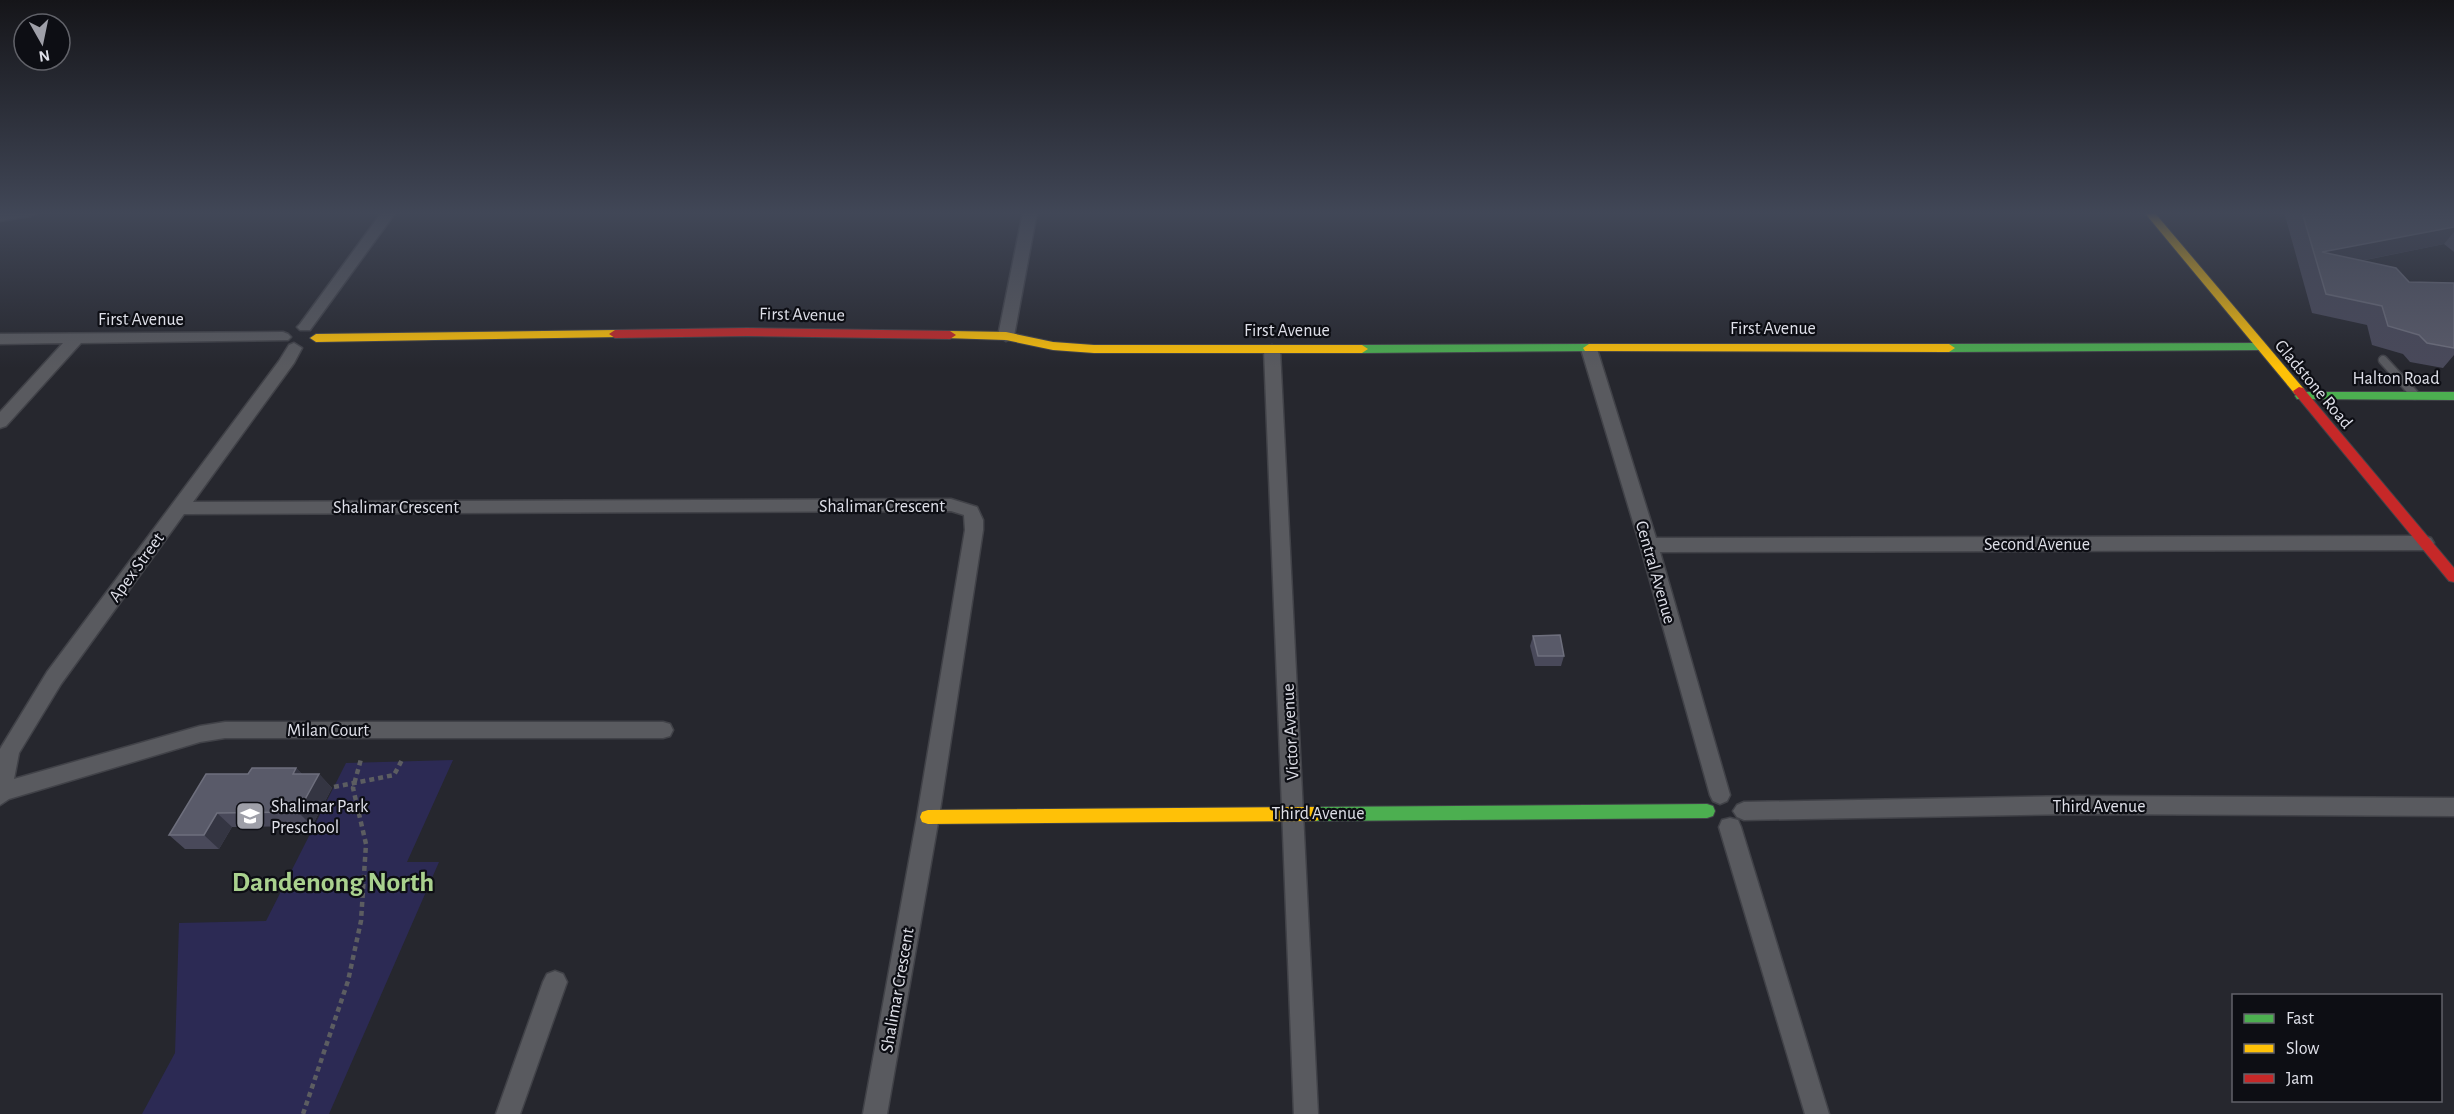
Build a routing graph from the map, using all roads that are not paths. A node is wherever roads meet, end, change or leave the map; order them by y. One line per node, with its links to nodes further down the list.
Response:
1 (355, 264): 4 (street)
2 (1020, 264): 5 (street)
3 (2191, 264): 9 (street, Gladstone Road)
4 (310, 333): 5 (street, First Avenue); 8 (street)
5 (1006, 336): 11 (street, First Avenue)
6 (76, 338): 7 (street, First Avenue); 8 (street, First Avenue); 16 (street)
7 (0, 339)
8 (288, 343): 17 (street, Apex Street)
9 (2259, 347): 10 (street, First Avenue); 14 (street, Gladstone Road)
10 (1589, 349): 11 (street, First Avenue); 19 (street, Central Avenue)
11 (1272, 350): 26 (street, Victor Avenue)
12 (2383, 360): 13 (lane)
13 (2415, 395): 14 (street, Halton Road); 15 (street, Halton Road)
14 (2301, 396): 18 (street, Gladstone Road)
15 (2454, 396)
16 (0, 422)
17 (180, 508): 22 (street, Apex Street); 27 (street, Shalimar Crescent)
18 (2425, 543): 19 (street, Second Avenue); 20 (street, Gladstone Road)
19 (1649, 544): 24 (street, Central Avenue)
20 (2454, 577)
21 (663, 730): 23 (street, Milan Court)
22 (4, 752): 23 (street, Apex Street)
23 (1, 794)
24 (1714, 803): 26 (street, Third Avenue); 28 (street); 28 (street)
25 (2454, 807): 28 (street, Third Avenue)
26 (1294, 813): 27 (street, Third Avenue); 32 (street, Victor Avenue)
27 (928, 817): 31 (street, Shalimar Crescent)
28 (1737, 819): 33 (street)
29 (555, 982): 30 (street)
30 (508, 1114)
31 (875, 1114)
32 (1306, 1114)
33 (1818, 1114)

